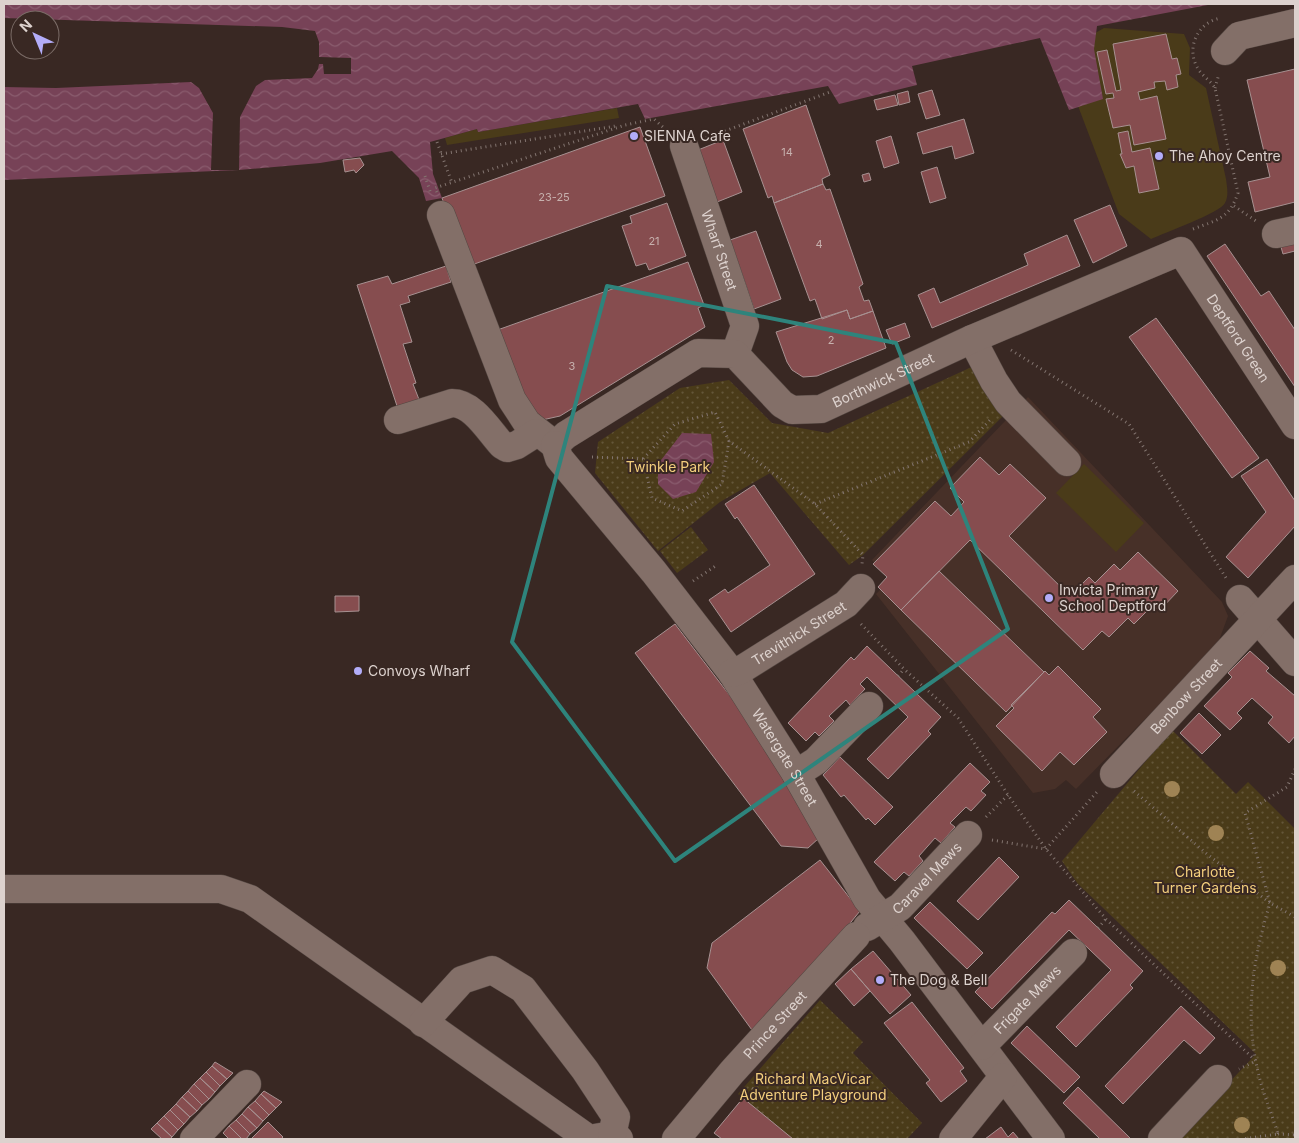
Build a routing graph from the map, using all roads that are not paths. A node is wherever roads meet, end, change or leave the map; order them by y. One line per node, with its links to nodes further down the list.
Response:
1 (1295, 23): 2 (street)
2 (1225, 51)
3 (684, 146): 7 (street, Wharf Street)
4 (441, 215): 10 (street, Watergate Street)
5 (1181, 251): 6 (street, Borthwick Street); 9 (street, Deptford Green)
6 (979, 336): 7 (street, Borthwick Street); 11 (street)
7 (735, 354): 10 (street)
8 (398, 420): 10 (street)
9 (1295, 425)
10 (546, 439): 17 (street, Watergate Street)
11 (1067, 462)
12 (1295, 579): 15 (street, Benbow Street)
13 (854, 596): 17 (street, Trevithick Street)
14 (1240, 600): 15 (street)
15 (1258, 620): 16 (street); 20 (street, Benbow Street)
16 (1295, 662)
17 (732, 673): 19 (street, Watergate Street)
18 (869, 706): 19 (street)
19 (796, 774): 23 (street, Watergate Street)
20 (1114, 774)
21 (968, 835): 23 (street, Caravel Mews)
22 (4, 889): 25 (street)
23 (868, 927): 26 (street, Watergate Street); 32 (street, Prince Street)
24 (1072, 953): 26 (street, Frigate Mews)
25 (423, 1023): 31 (street); 31 (street)
26 (982, 1046): 27 (street, Watergate Street)
27 (1003, 1077): 33 (street); 34 (street, Watergate Street)
28 (1218, 1079): 35 (street)
29 (247, 1084): 30 (street)
30 (203, 1136)
31 (616, 1137)
32 (676, 1139)
33 (954, 1139)
34 (1051, 1139)
35 (1162, 1139)

